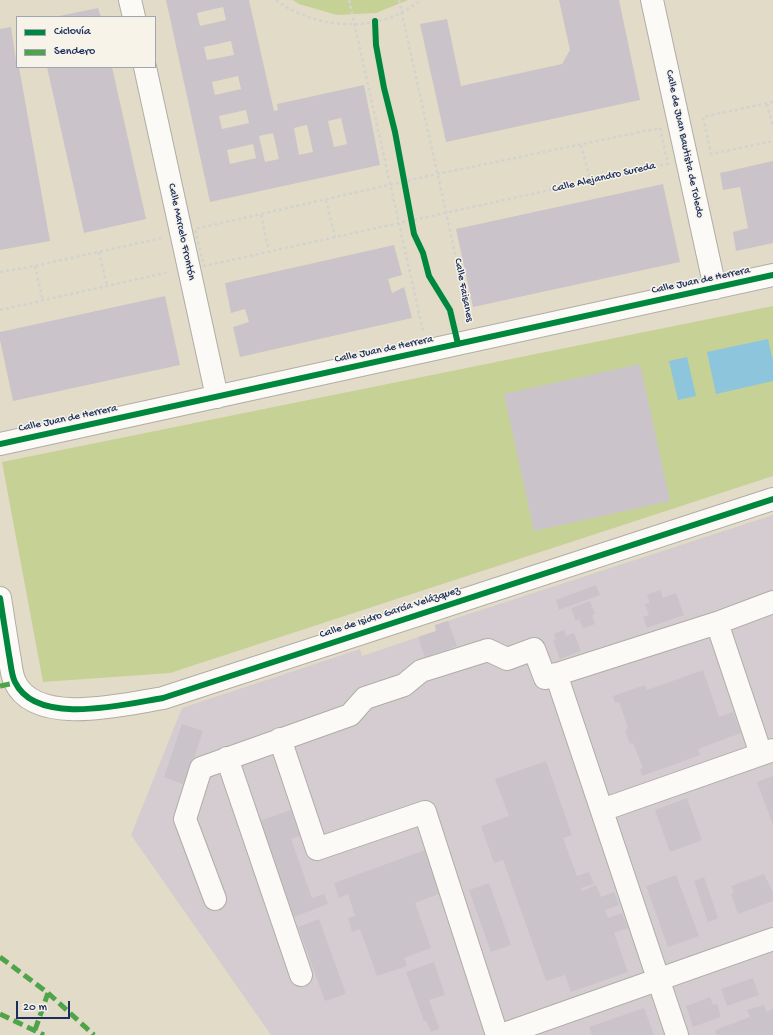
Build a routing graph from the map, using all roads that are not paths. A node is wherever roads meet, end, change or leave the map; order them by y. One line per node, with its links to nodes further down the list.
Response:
1 (130, 0): 3 (street)
2 (652, 0): 6 (street, Calle de Juan Bautista de Toledo)
3 (134, 16)
4 (145, 68): 7 (street, Calle Marcelo Frontón)
5 (773, 275): 6 (street, Calle Juan de Herrera)
6 (715, 288): 7 (street, Calle Juan de Herrera)
7 (217, 396): 8 (street, Calle Juan de Herrera)
8 (0, 444)
9 (773, 499): 10 (street, Calle de Isidro García Velázquez)
10 (0, 598)
11 (773, 602): 12 (street)
12 (717, 623): 13 (street); 15 (street)
13 (556, 674): 14 (street); 17 (street)
14 (280, 739): 16 (street); 22 (street)
15 (767, 752): 17 (street)
16 (227, 758): 18 (street); 20 (street)
17 (602, 810): 21 (street)
18 (215, 899)
19 (773, 938): 21 (street)
20 (301, 975)
21 (657, 979): 23 (street); 24 (street)
22 (497, 1035)
23 (501, 1035)
24 (677, 1035)

